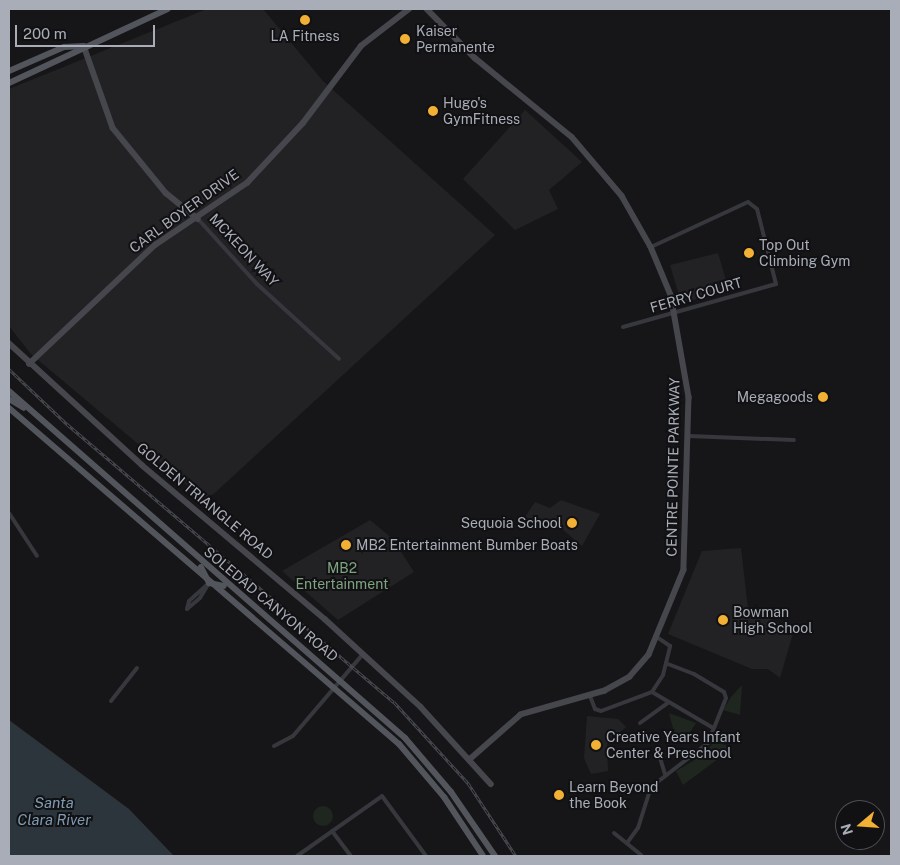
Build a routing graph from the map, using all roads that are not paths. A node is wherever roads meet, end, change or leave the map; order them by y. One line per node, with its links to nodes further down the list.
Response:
1 (168, 9): 4 (main road)
2 (409, 9): 7 (street, CARL BOYER DRIVE)
3 (427, 9): 8 (street, CENTRE POINTE PARKWAY)
4 (84, 46): 5 (main road); 6 (main road); 7 (street, MCKEON WAY)
5 (9, 71)
6 (9, 84)
7 (198, 219): 12 (street, MCKEON WAY); 13 (street, CARL BOYER DRIVE)
8 (651, 247): 9 (street, CENTRE POINTE PARKWAY); 9 (street, FERRY COURT)
9 (676, 312): 10 (street, FERRY COURT); 18 (street, CENTRE POINTE PARKWAY)
10 (623, 327)
11 (9, 343): 13 (street, GOLDEN TRIANGLE ROAD)
12 (339, 359)
13 (29, 364): 26 (street, GOLDEN TRIANGLE ROAD)
14 (9, 391): 17 (main road, SOLEDAD CANYON ROAD)
15 (9, 399): 17 (main road)
16 (9, 408): 23 (main road, SOLEDAD CANYON ROAD)
17 (32, 412): 21 (main road, SOLEDAD CANYON ROAD)
18 (689, 436): 19 (street); 25 (street, CENTRE POINTE PARKWAY)
19 (794, 440)
20 (9, 513): 22 (street)
21 (148, 515): 23 (main road); 24 (main road, SOLEDAD CANYON ROAD)
22 (37, 556)
23 (209, 583): 23 (street); 24 (main road); 30 (main road, SOLEDAD CANYON ROAD)
24 (256, 607): 29 (main road, SOLEDAD CANYON ROAD)
25 (658, 638): 27 (street); 32 (street, CENTRE POINTE PARKWAY)
26 (363, 654): 29 (street); 39 (street, GOLDEN TRIANGLE ROAD)
27 (666, 662): 31 (street); 36 (street)
28 (137, 668): 33 (street)
29 (341, 680): 30 (street); 50 (main road, SOLEDAD CANYON ROAD)
30 (335, 688): 37 (street); 49 (main road, SOLEDAD CANYON ROAD)
31 (652, 692): 32 (street); 34 (street)
32 (590, 696): 39 (street, CENTRE POINTE PARKWAY)
33 (111, 701)
34 (668, 703): 35 (street); 36 (street)
35 (640, 723)
36 (713, 728): 40 (street)
37 (274, 746)
38 (657, 748): 40 (street)
39 (471, 759): 41 (street, GOLDEN TRIANGLE ROAD)
40 (665, 775): 44 (street)
41 (491, 784)
42 (332, 830): 46 (street); 47 (street); 48 (street)
43 (614, 833): 44 (street)
44 (627, 843): 45 (street)
45 (641, 854)
46 (297, 856)
47 (351, 856)
48 (426, 856)
49 (483, 856)
50 (495, 856)

